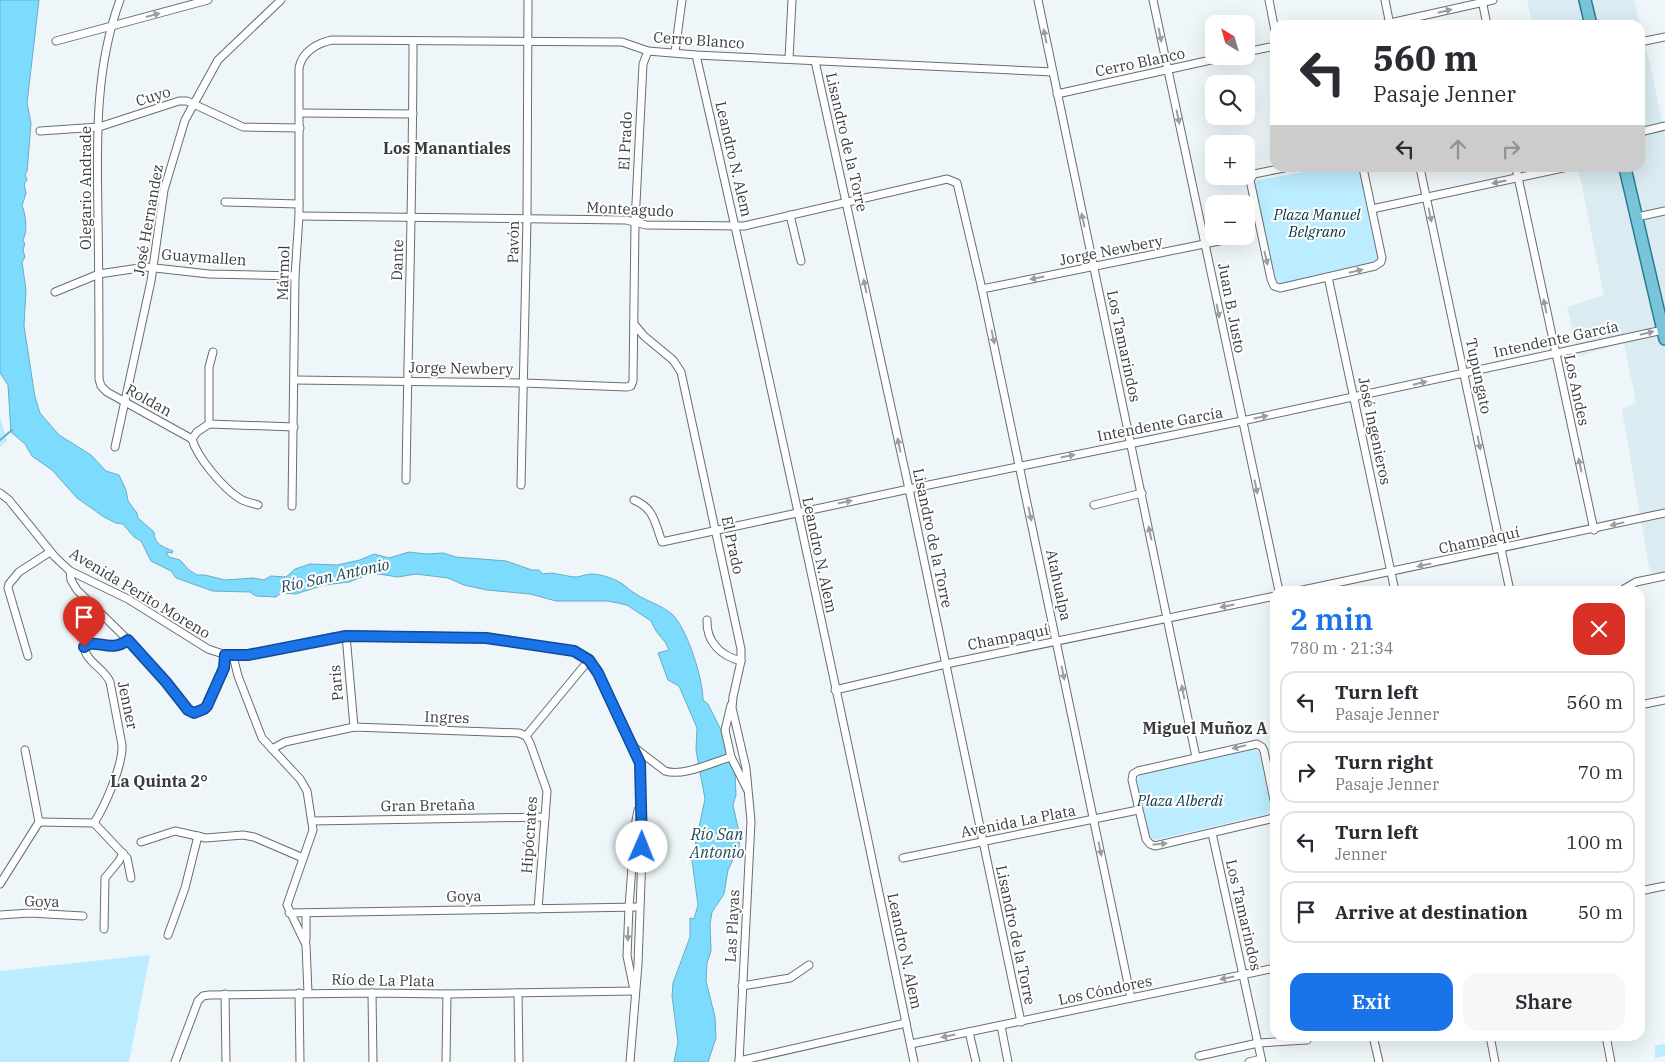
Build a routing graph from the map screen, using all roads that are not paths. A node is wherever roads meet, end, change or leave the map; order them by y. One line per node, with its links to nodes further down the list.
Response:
1 (120, 0): 20 (street, Olegario Andrade)
2 (208, 0): 14 (street)
3 (281, 0): 38 (street, José Hernandez)
4 (528, 0): 25 (street, Pavón)
5 (682, 0): 30 (street)
6 (792, 0): 32 (street)
7 (1038, 0): 36 (street, Los Tamarindos, one-way to 7)
8 (1153, 0): 35 (street, Juan B. Justo, one-way to 35)
9 (1269, 0): 15 (street)
10 (1385, 0): 16 (street)
11 (1493, 0): 13 (street)
12 (1585, 0): 19 (main road)
13 (1482, 1): 17 (street, one-way to 13); 18 (street)
14 (194, 2): 20 (street, one-way to 14)
15 (1273, 20)
16 (1389, 20)
17 (1406, 20)
18 (1486, 20)
19 (1590, 20)
20 (111, 26): 22 (street); 42 (street, Olegario Andrade)
21 (1665, 37): 24 (street)
22 (56, 41)
23 (413, 41): 25 (street, Cerro Blanco); 26 (street, Cerro Blanco); 40 (street, Dante)
24 (1645, 41)
25 (528, 42): 29 (street, Cerro Blanco); 64 (street, Pavón)
26 (315, 46): 39 (street, Mármol)
27 (1270, 47): 28 (street)
28 (1255, 50)
29 (648, 51): 30 (street, Cerro Blanco); 65 (street, El Prado)
30 (675, 52): 31 (street, Cerro Blanco)
31 (696, 55): 32 (street, Cerro Blanco); 66 (street, Leandro N. Alem)
32 (789, 59): 33 (street, Cerro Blanco)
33 (815, 61): 36 (street, Cerro Blanco); 56 (street, Lisandro de la Torre)
34 (1205, 62): 35 (street, Cerro Blanco)
35 (1168, 70): 37 (street, Cerro Blanco); 69 (street, Juan B. Justo, one-way to 69)
36 (1053, 72): 37 (street, Los Tamarindos)
37 (1058, 94): 72 (street, Los Tamarindos, one-way to 37)
38 (194, 103): 42 (street, Cuyo); 43 (street, Cuyo); 71 (street, José Hernandez)
39 (300, 113): 40 (street); 43 (street, Mármol)
40 (413, 114): 62 (street, Dante)
41 (1665, 126): 45 (street)
42 (99, 127): 44 (street, Cuyo); 73 (street, Olegario Andrade)
43 (300, 128): 57 (street, Mármol)
44 (40, 131)
45 (1645, 131)
46 (1270, 171): 67 (street)
47 (1363, 172): 58 (street)
48 (1421, 172): 54 (street, Tupungato)
49 (1517, 172): 52 (street, Los Andes)
50 (1545, 172): 52 (street)
51 (1626, 172): 63 (main road)
52 (1518, 178): 54 (street, one-way to 54); 84 (street, Los Andes, one-way to 52)
53 (955, 180): 56 (street, Monteagudo); 76 (street, Atahualpa)
54 (1426, 197): 58 (street); 85 (street, Tupungato, one-way to 85)
55 (225, 202): 57 (street)
56 (846, 202): 60 (street, Monteagudo); 102 (street, Lisandro de la Torre, one-way to 56)
57 (299, 204): 61 (street, Mármol)
58 (1372, 209): 75 (street, one-way to 58)
59 (1665, 211): 63 (street)
60 (790, 215): 66 (street, Monteagudo); 70 (street)
61 (299, 216): 62 (street, Monteagudo); 74 (street, Mármol)
62 (412, 217): 64 (street, Monteagudo); 88 (street, Dante)
63 (1637, 217): 78 (main road)
64 (527, 219): 65 (street, Monteagudo); 89 (street, Pavón)
65 (635, 223): 66 (street, Monteagudo); 79 (street, El Prado)
66 (735, 226): 109 (street, Leandro N. Alem)
67 (1261, 233): 68 (street, Jorge Newbery); 75 (street, one-way to 75)
68 (1255, 234)
69 (1205, 245): 72 (street, Jorge Newbery); 93 (street, Juan B. Justo, one-way to 93)
70 (801, 261)
71 (153, 267): 73 (street, Guaymallen); 74 (street, Guaymallen); 92 (street, José Hernandez)
72 (1093, 267): 76 (street, Jorge Newbery, one-way to 76); 97 (street, Los Tamarindos)
73 (99, 274): 77 (street, Guaymallen); 86 (street, Olegario Andrade)
74 (295, 276): 87 (street, Mármol)
75 (1328, 277): 91 (street, José Ingenieros)
76 (982, 289): 99 (street, Atahualpa, one-way to 99)
77 (55, 292)
78 (1660, 301): 80 (main road)
79 (634, 324): 81 (street, El Prado); 82 (street, El Prado)
80 (1664, 335): 84 (street, Intendente García, one-way to 80)
81 (644, 336): 82 (street); 111 (street, El Prado)
82 (634, 340): 90 (street, El Prado)
83 (213, 352): 94 (street)
84 (1555, 354): 85 (street, Intendente García); 112 (street, Los Andes, one-way to 84)
85 (1464, 372): 91 (street, Intendente García, one-way to 85); 113 (street, Tupungato, one-way to 113)
86 (99, 379): 92 (street, Roldan)
87 (294, 380): 88 (street, Jorge Newbery); 95 (street, Mármol)
88 (407, 381): 89 (street, Jorge Newbery); 100 (street, Dante)
89 (524, 382): 90 (street, Jorge Newbery); 101 (street, Pavón)
90 (627, 387)
91 (1354, 398): 93 (street, Intendente García, one-way to 91); 116 (street, José Ingenieros)
92 (124, 402): 96 (street, Roldan); 98 (street, José Hernandez)
93 (1242, 421): 97 (street, Intendente García); 118 (street, Juan B. Justo, one-way to 118)
94 (209, 424): 95 (street); 96 (street)
95 (294, 427): 108 (street, Mármol)
96 (192, 439): 106 (street)
97 (1132, 443): 99 (street, Intendente García, one-way to 97); 104 (street, Los Tamarindos)
98 (115, 447)
99 (1020, 466): 102 (street, Intendente García); 128 (street, Atahualpa, one-way to 128)
100 (406, 480)
101 (522, 485)
102 (909, 489): 109 (street, Intendente García, one-way to 102); 133 (street, Lisandro de la Torre)
103 (0, 493): 114 (street, Avenida Perito Moreno)
104 (1142, 493): 107 (street); 124 (street, Los Tamarindos, one-way to 104)
105 (634, 500): 111 (street, Intendente García)
106 (258, 505)
107 (1094, 505)
108 (292, 506)
109 (797, 512): 111 (street, Intendente García); 134 (street, Leandro N. Alem)
110 (1665, 513): 112 (street, Champaquí, one-way to 112)
111 (715, 530): 132 (street, El Prado)
112 (1594, 530): 113 (street, Champaquí)
113 (1501, 549): 116 (street, Champaquí, one-way to 116); 121 (street, Tupungato)
114 (50, 552): 115 (street, Avenida Perito Moreno); 130 (street)
115 (70, 571): 127 (street); 129 (street, Avenida Perito Moreno)
116 (1391, 572): 119 (street, Champaquí); 120 (street, José Ingenieros)
117 (1665, 576): 122 (street)
118 (1278, 586)
119 (1322, 586)
120 (1394, 586)
121 (1509, 586)
122 (1628, 586)
123 (1270, 597): 124 (street, Champaquí, one-way to 124)
124 (1168, 618): 128 (street, Champaquí); 144 (street, Los Tamarindos, one-way to 124)
125 (707, 620): 132 (street)
126 (346, 636): 129 (street, Avenida Perito Moreno); 131 (street, Avenida Perito Moreno); 138 (street, París)
127 (128, 640): 129 (street); 154 (street, Jenner)
128 (1056, 642): 133 (street, Champaquí); 151 (street, Atahualpa, one-way to 151)
129 (229, 655): 142 (street)
130 (28, 656)
131 (589, 660): 139 (street); 140 (street)
132 (741, 661): 135 (street, El Prado)
133 (946, 664): 134 (street, Champaquí); 158 (street, Lisandro de la Torre)
134 (835, 690): 189 (street, Leandro N. Alem)
135 (733, 697): 143 (street); 146 (street, El Prado)
136 (1665, 700): 137 (street)
137 (1645, 704)
138 (354, 727): 139 (street, Ingres); 142 (street, Ingres)
139 (526, 736): 149 (street, Hipócrates)
140 (634, 747): 143 (street); 147 (street)
141 (25, 750): 153 (street)
142 (272, 750): 152 (street)
143 (731, 757): 146 (street)
144 (1196, 757): 145 (street, one-way to 144); 148 (street)
145 (1270, 771)
146 (748, 792): 179 (street, Las Playas)
147 (640, 799): 166 (street); 167 (street)
148 (1138, 810): 151 (street, Avenida La Plata); 155 (street, one-way to 155)
149 (545, 817): 152 (street, Gran Bretaña); 168 (street, Hipócrates)
150 (1270, 819): 155 (street)
151 (1094, 820): 158 (street, Avenida La Plata); 187 (street, Atahualpa, one-way to 187)
152 (312, 821): 160 (street)
153 (39, 822): 154 (street); 163 (street)
154 (94, 823): 159 (street)
155 (1212, 833): 178 (street, Los Tamarindos)
156 (198, 836): 157 (street); 160 (street); 174 (street)
157 (141, 842)
158 (982, 842): 161 (street, Avenida La Plata); 188 (street, Lisandro de la Torre)
159 (123, 853): 162 (street); 173 (street)
160 (303, 858): 169 (street)
161 (903, 858)
162 (132, 878)
163 (0, 884)
164 (1665, 886): 165 (street)
165 (1645, 890)
166 (629, 907): 167 (street, Goya); 168 (street, Goya); 180 (street, one-way to 180)
167 (639, 907): 180 (street)
168 (538, 909): 170 (street, Goya)
169 (289, 913): 170 (street, Goya); 175 (street)
170 (306, 913): 175 (street)
171 (0, 915): 172 (street, Goya)
172 (83, 916)
173 (104, 929)
174 (168, 935)
175 (306, 945): 182 (street)
176 (809, 965): 179 (street)
177 (1270, 969): 178 (street, Los Cóndores)
178 (1244, 975): 187 (street, Los Cóndores, one-way to 187); 196 (street, Los Tamarindos)
179 (742, 986): 199 (street, Las Playas)
180 (634, 990): 184 (street, Río de La Plata); 207 (street)
181 (298, 993): 182 (street, Río de La Plata); 185 (street, Río de La Plata); 203 (street)
182 (308, 993): 183 (street, Río de La Plata)
183 (372, 993): 186 (street, Río de La Plata); 204 (street)
184 (518, 993): 186 (street, Río de La Plata); 206 (street)
185 (225, 994): 201 (street, Río de La Plata); 202 (street)
186 (446, 994): 205 (street)
187 (1131, 998): 188 (street, Los Cóndores)
188 (1021, 1022): 190 (street, Los Cóndores)
189 (906, 1023): 197 (street, Leandro N. Alem); 199 (street)
190 (1001, 1026): 191 (street, Los Cóndores); 210 (street)
191 (970, 1032): 197 (street, Los Cóndores, one-way to 197); 209 (street)
192 (1291, 1041): 196 (street)
193 (1374, 1041): 212 (street)
194 (1491, 1041): 213 (street)
195 (1607, 1041): 214 (street)
196 (1258, 1043): 198 (street); 200 (street, Los Tamarindos)
197 (910, 1044): 208 (street, Leandro N. Alem)
198 (1199, 1056)
199 (739, 1061)
200 (1261, 1061): 211 (street)
201 (175, 1062)
202 (226, 1062)
203 (300, 1062)
204 (373, 1062)
205 (446, 1062)
206 (519, 1062)
207 (630, 1062)
208 (914, 1062)
209 (976, 1062)
210 (1008, 1062)
211 (1249, 1062)
212 (1379, 1062)
213 (1495, 1062)
214 (1611, 1062)

